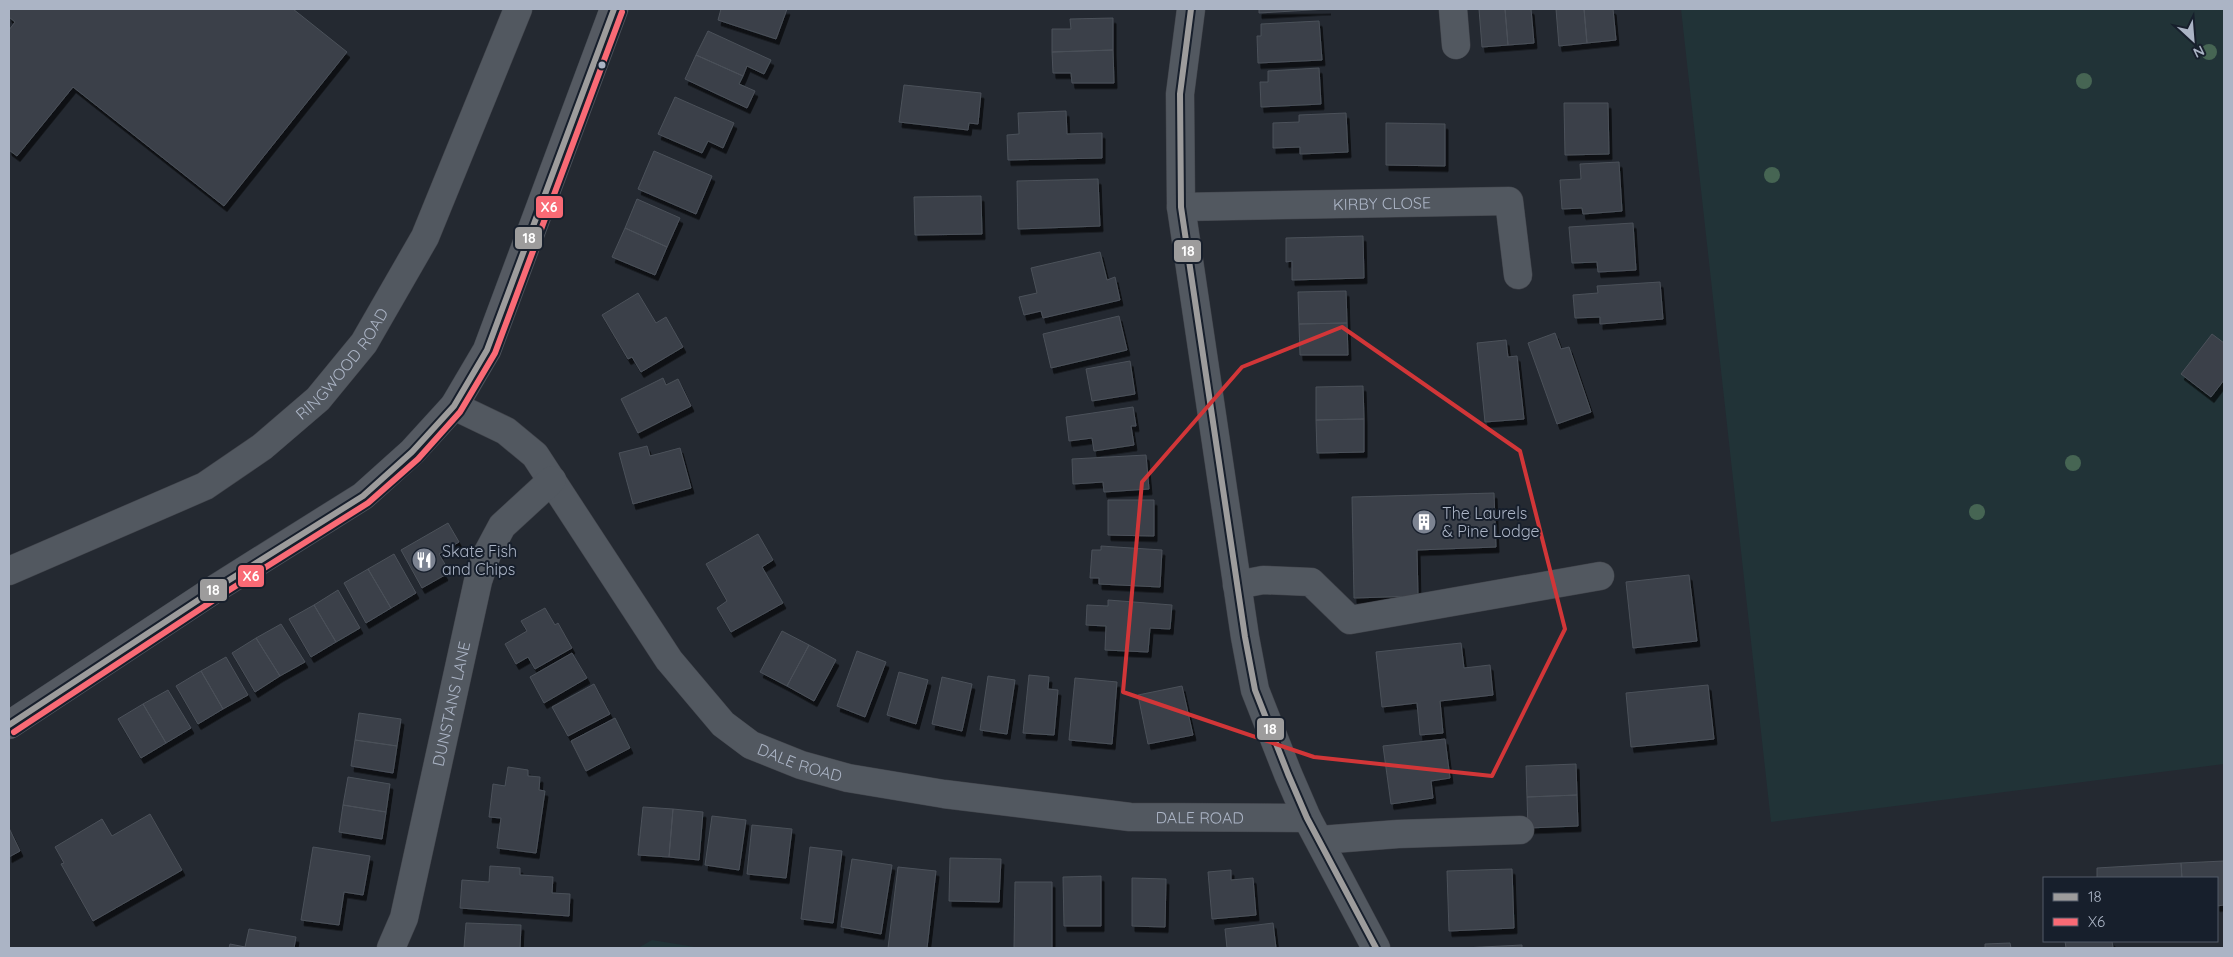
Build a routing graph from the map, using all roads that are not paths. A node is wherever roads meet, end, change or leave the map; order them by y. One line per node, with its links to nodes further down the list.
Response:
1 (518, 9): 10 (street, RINGWOOD ROAD)
2 (614, 9): 8 (main road)
3 (1191, 9): 6 (street)
4 (1453, 9): 5 (street)
5 (1456, 45)
6 (1181, 206): 7 (street, KIRBY CLOSE); 12 (street)
7 (1518, 275)
8 (454, 406): 9 (street, DALE ROAD); 13 (main road)
9 (552, 480): 14 (street, DALE ROAD); 16 (street, DUNSTANS LANE)
10 (9, 572)
11 (1600, 576): 12 (street)
12 (1237, 585): 14 (street)
13 (9, 725)
14 (1314, 829): 15 (street, DALE ROAD); 17 (street)
15 (1520, 830)
16 (391, 948)
17 (1376, 948)

